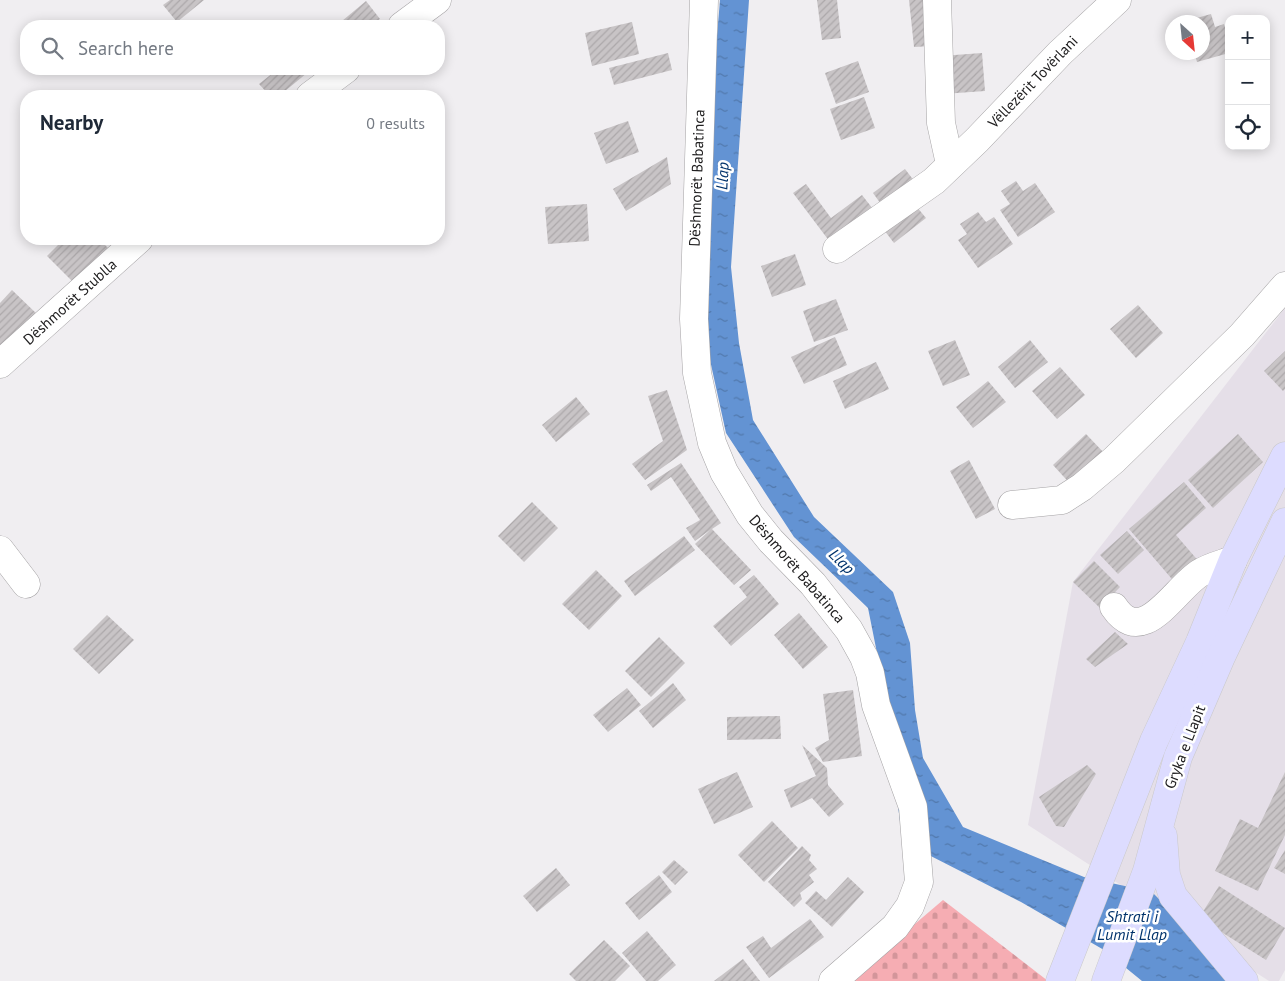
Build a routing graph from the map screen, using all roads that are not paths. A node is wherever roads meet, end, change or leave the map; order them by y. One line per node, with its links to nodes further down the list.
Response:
1 (437, 0): 5 (street)
2 (704, 0): 21 (street, Dëshmorët Babatinca)
3 (937, 0): 8 (street)
4 (1117, 0): 8 (street, Vëllezërit Tovërlani)
5 (410, 20)
6 (338, 75): 7 (street)
7 (318, 90)
8 (950, 164): 10 (street, Vëllezërit Tovërlani)
9 (132, 245): 12 (street, Dëshmorët Stublla)
10 (837, 249)
11 (1285, 286): 14 (street)
12 (0, 364)
13 (1285, 456): 17 (main road, Gryka e Llapit)
14 (1012, 505)
15 (1285, 522): 20 (main road, Gryka e Llapit)
16 (0, 550): 18 (street)
17 (1233, 560): 19 (street); 22 (main road, Gryka e Llapit)
18 (26, 584)
19 (1114, 608)
20 (1159, 864): 23 (main road, Gryka e Llapit); 24 (main road)
21 (833, 981)
22 (1060, 981)
23 (1106, 981)
24 (1244, 981)

